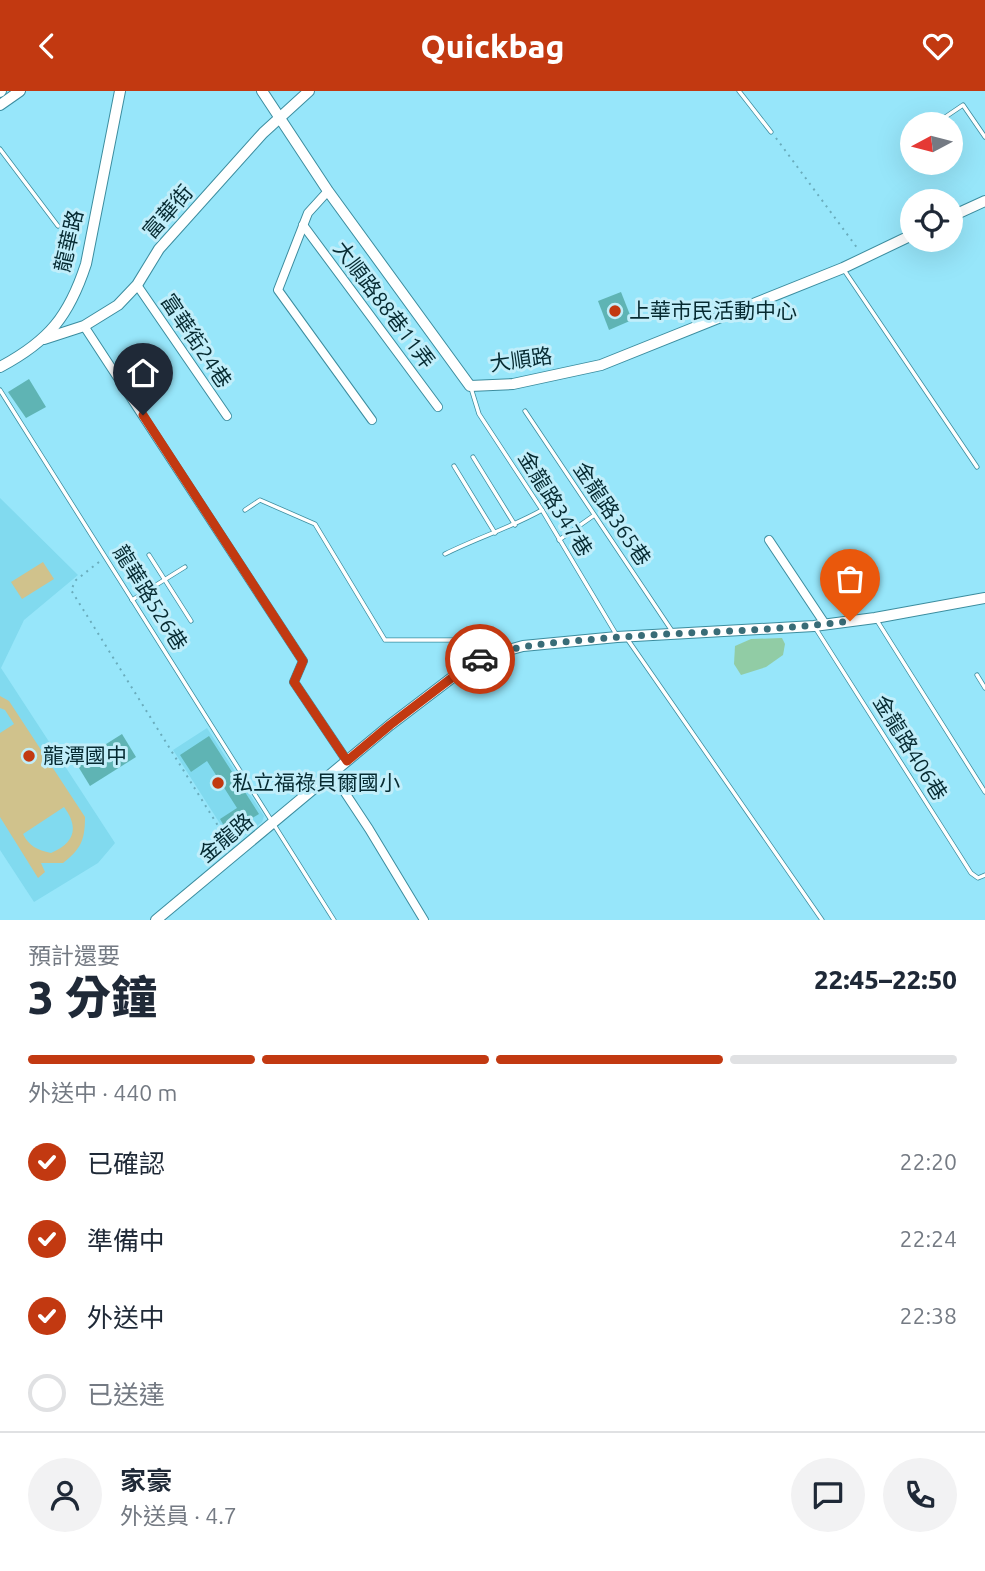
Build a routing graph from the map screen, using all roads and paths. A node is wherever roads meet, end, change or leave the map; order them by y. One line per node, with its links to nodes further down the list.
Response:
1 (20, 91): 6 (street)
2 (120, 91): 22 (street, 龍華路)
3 (262, 91): 8 (street, 大順路)
4 (309, 91): 8 (street, 富華街)
5 (739, 91): 9 (lane)
6 (0, 105)
7 (953, 112): 10 (lane)
8 (281, 118): 12 (street, 大順路); 20 (street, 富華街)
9 (771, 132): 18 (path)
10 (985, 137)
11 (0, 149): 16 (lane)
12 (328, 191): 15 (street); 24 (street, 大順路)
13 (985, 201): 14 (street)
14 (963, 211)
15 (303, 225): 26 (street, 大順路88巷11弄); 29 (street)
16 (58, 226)
17 (900, 240): 18 (street, 大順路)
18 (864, 257): 19 (street, 大順路)
19 (843, 268): 24 (street, 大順路); 32 (lane)
20 (137, 285): 21 (street, 富華街); 28 (street, 富華街24巷)
21 (84, 325): 22 (street, 富華街); 55 (street)
22 (44, 339): 23 (street, 龍華路)
23 (0, 367)
24 (470, 386): 34 (lane, 金龍路347巷)
25 (0, 390): 42 (lane, 龍華路526巷)
26 (438, 407)
27 (525, 411): 35 (lane, 金龍路365巷)
28 (227, 417)
29 (372, 420)
30 (473, 457): 36 (lane)
31 (454, 466): 37 (lane)
32 (977, 467)
33 (245, 510): 52 (lane)
34 (542, 510): 36 (lane); 38 (lane, 金龍路347巷)
35 (593, 516): 38 (lane); 50 (lane, 金龍路365巷)
36 (515, 525): 37 (lane)
37 (495, 533): 40 (lane)
38 (559, 540): 51 (lane, 金龍路347巷)
39 (769, 540): 49 (street)
40 (445, 554)
41 (149, 555): 44 (lane)
42 (105, 557): 46 (lane, 龍華路526巷); 59 (path)
43 (185, 567): 44 (lane)
44 (165, 578): 46 (lane); 48 (lane)
45 (985, 598): 47 (street, 金龍路)
46 (132, 600): 58 (lane, 龍華路526巷)
47 (875, 618): 49 (street, 金龍路); 57 (lane)
48 (191, 621)
49 (820, 625): 50 (street, 金龍路); 60 (lane, 金龍路406巷)
50 (674, 633): 51 (street, 金龍路)
51 (621, 636): 52 (street, 金龍路); 64 (lane, 金龍路347巷)
52 (494, 654): 55 (street, 金龍路)
53 (977, 675): 54 (lane)
54 (985, 688)
55 (347, 761): 56 (street, 金龍路)
56 (332, 773): 58 (street, 金龍路); 63 (street)
57 (985, 792)
58 (273, 823): 59 (street, 金龍路); 62 (lane, 龍華路526巷)
59 (236, 855): 61 (street, 金龍路)
60 (985, 875)
61 (162, 918)
62 (334, 920)
63 (424, 920)
64 (822, 920)

